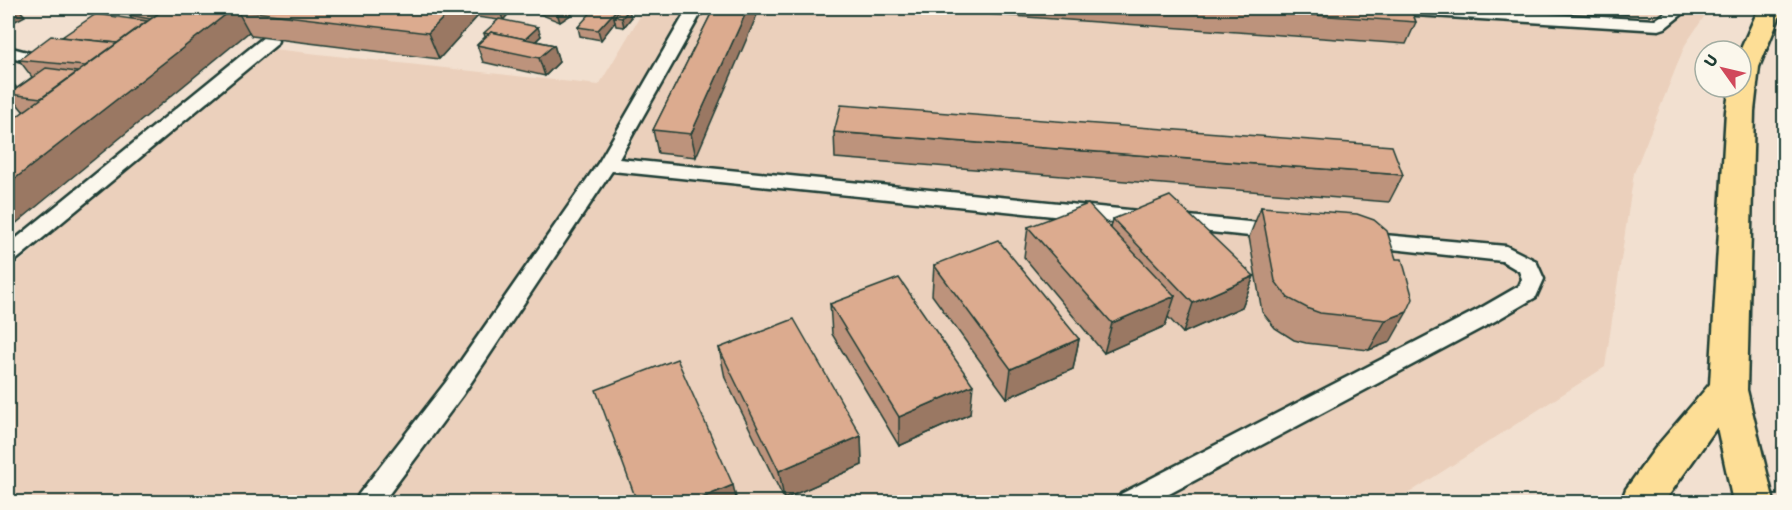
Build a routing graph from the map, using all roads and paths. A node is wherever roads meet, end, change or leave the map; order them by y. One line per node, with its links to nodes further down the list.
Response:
1 (696, 8): 8 (lane)
2 (1382, 8): 3 (lane)
3 (1682, 8)
4 (1771, 8): 12 (highway)
5 (270, 41): 11 (lane)
6 (8, 52): 7 (lane)
7 (36, 60)
8 (607, 164): 9 (lane); 13 (lane)
9 (1305, 234)
10 (1341, 238): 14 (lane)
11 (8, 256)
12 (1728, 390): 15 (highway); 16 (highway)
13 (368, 502)
14 (1130, 502)
15 (1641, 502)
16 (1754, 502)

